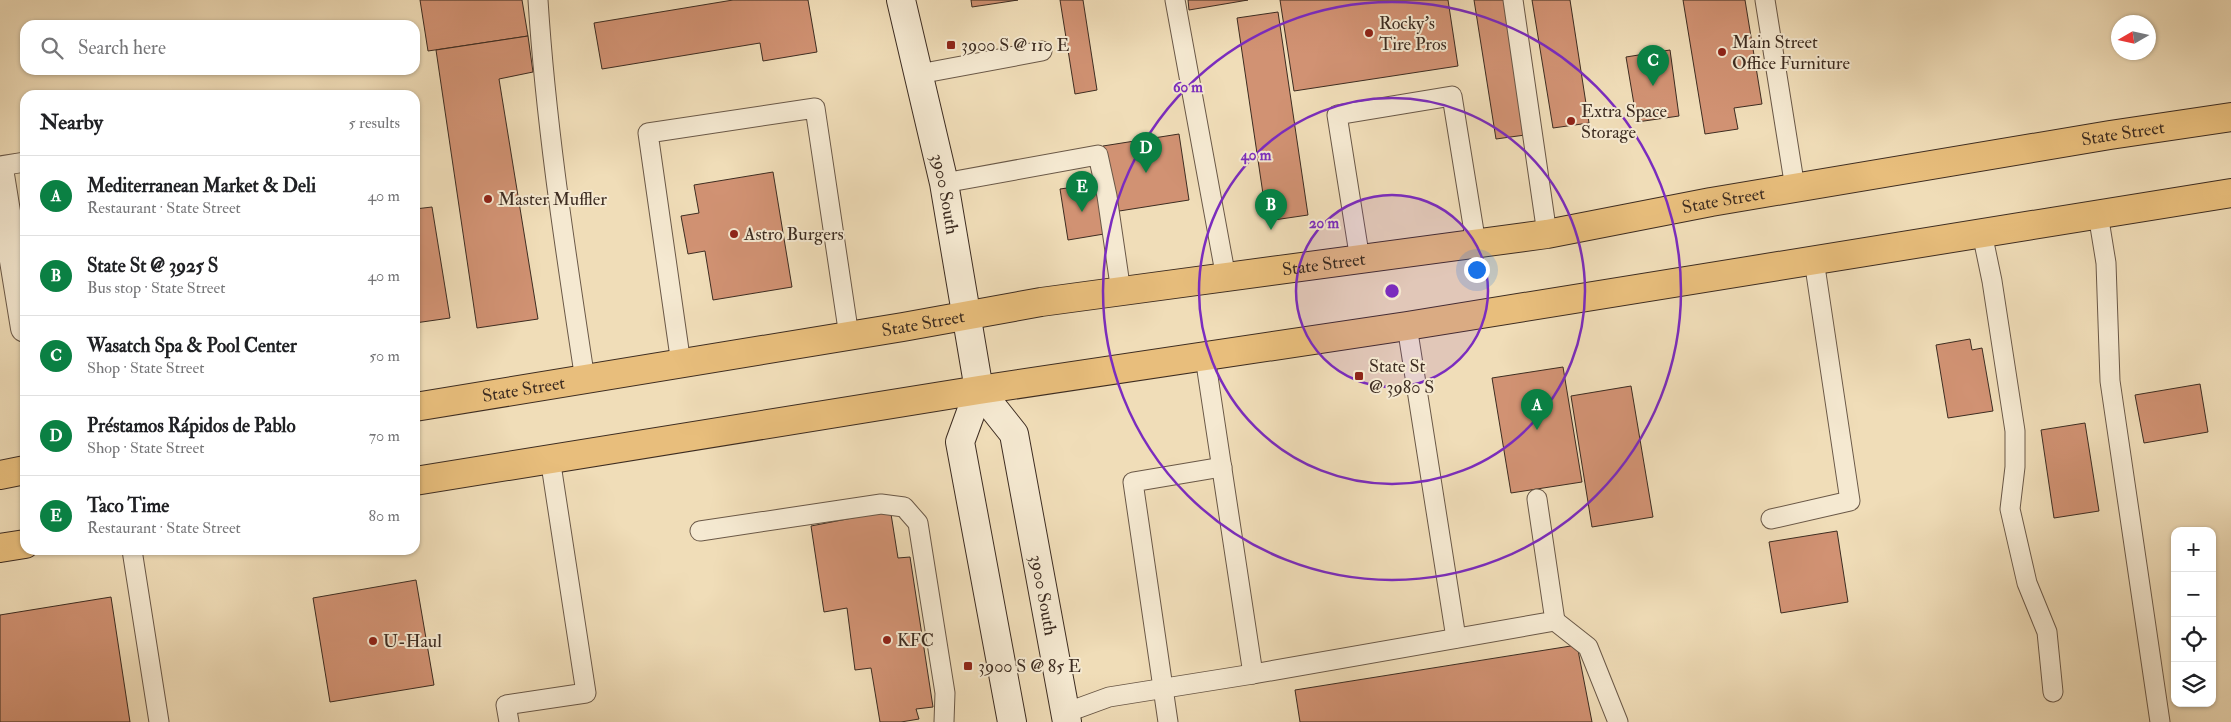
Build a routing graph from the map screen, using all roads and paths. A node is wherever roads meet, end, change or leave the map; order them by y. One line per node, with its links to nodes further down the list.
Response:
1 (538, 0): 29 (lane)
2 (901, 0): 7 (main road, 3900 South)
3 (1175, 0): 21 (lane)
4 (1513, 0): 17 (lane)
5 (1765, 0): 13 (lane)
6 (1042, 51): 7 (lane)
7 (918, 74): 12 (main road, 3900 South)
8 (2231, 117): 13 (main road, State Street)
9 (20, 163): 10 (lane)
10 (0, 166)
11 (0, 175): 23 (main road)
12 (944, 183): 22 (lane); 24 (main road, 3900 South)
13 (1795, 188): 17 (main road, State Street)
14 (2231, 193): 15 (main road)
15 (2098, 214): 16 (main road); 55 (lane)
16 (1982, 233): 20 (main road); 47 (lane)
17 (1547, 234): 18 (main road, State Street)
18 (1476, 244): 19 (main road, State Street); 19 (lane)
19 (1360, 260): 21 (main road, State Street)
20 (1814, 260): 25 (main road); 38 (lane)
21 (1226, 278): 22 (main road, State Street)
22 (1121, 292): 24 (main road, State Street)
23 (20, 297)
24 (967, 315): 26 (main road, State Street); 30 (main road, 3900 South)
25 (1407, 326): 27 (main road); 44 (lane)
26 (849, 336): 28 (main road, State Street); 28 (lane)
27 (1205, 357): 30 (main road); 33 (lane)
28 (681, 364): 29 (main road, State Street)
29 (585, 380): 31 (main road, State Street)
30 (979, 390): 32 (main road); 48 (main road, 3900 South); 52 (main road, 3900 South)
31 (420, 406)
32 (550, 458): 36 (main road); 50 (lane)
33 (1222, 467): 45 (lane); 46 (lane)
34 (20, 471): 35 (main road)
35 (0, 475)
36 (420, 480)
37 (1537, 499): 43 (lane)
38 (1771, 519)
39 (700, 531): 51 (lane)
40 (20, 545): 41 (main road)
41 (0, 548)
42 (133, 555): 49 (lane)
43 (1555, 621): 44 (lane); 54 (lane)
44 (1456, 638): 45 (lane)
45 (1253, 674): 46 (lane)
46 (1163, 688): 48 (lane); 53 (lane)
47 (2053, 692)
48 (1066, 718)
49 (159, 722)
50 (509, 722)
51 (944, 722)
52 (1012, 722)
53 (1168, 722)
54 (1618, 722)
55 (2160, 722)

